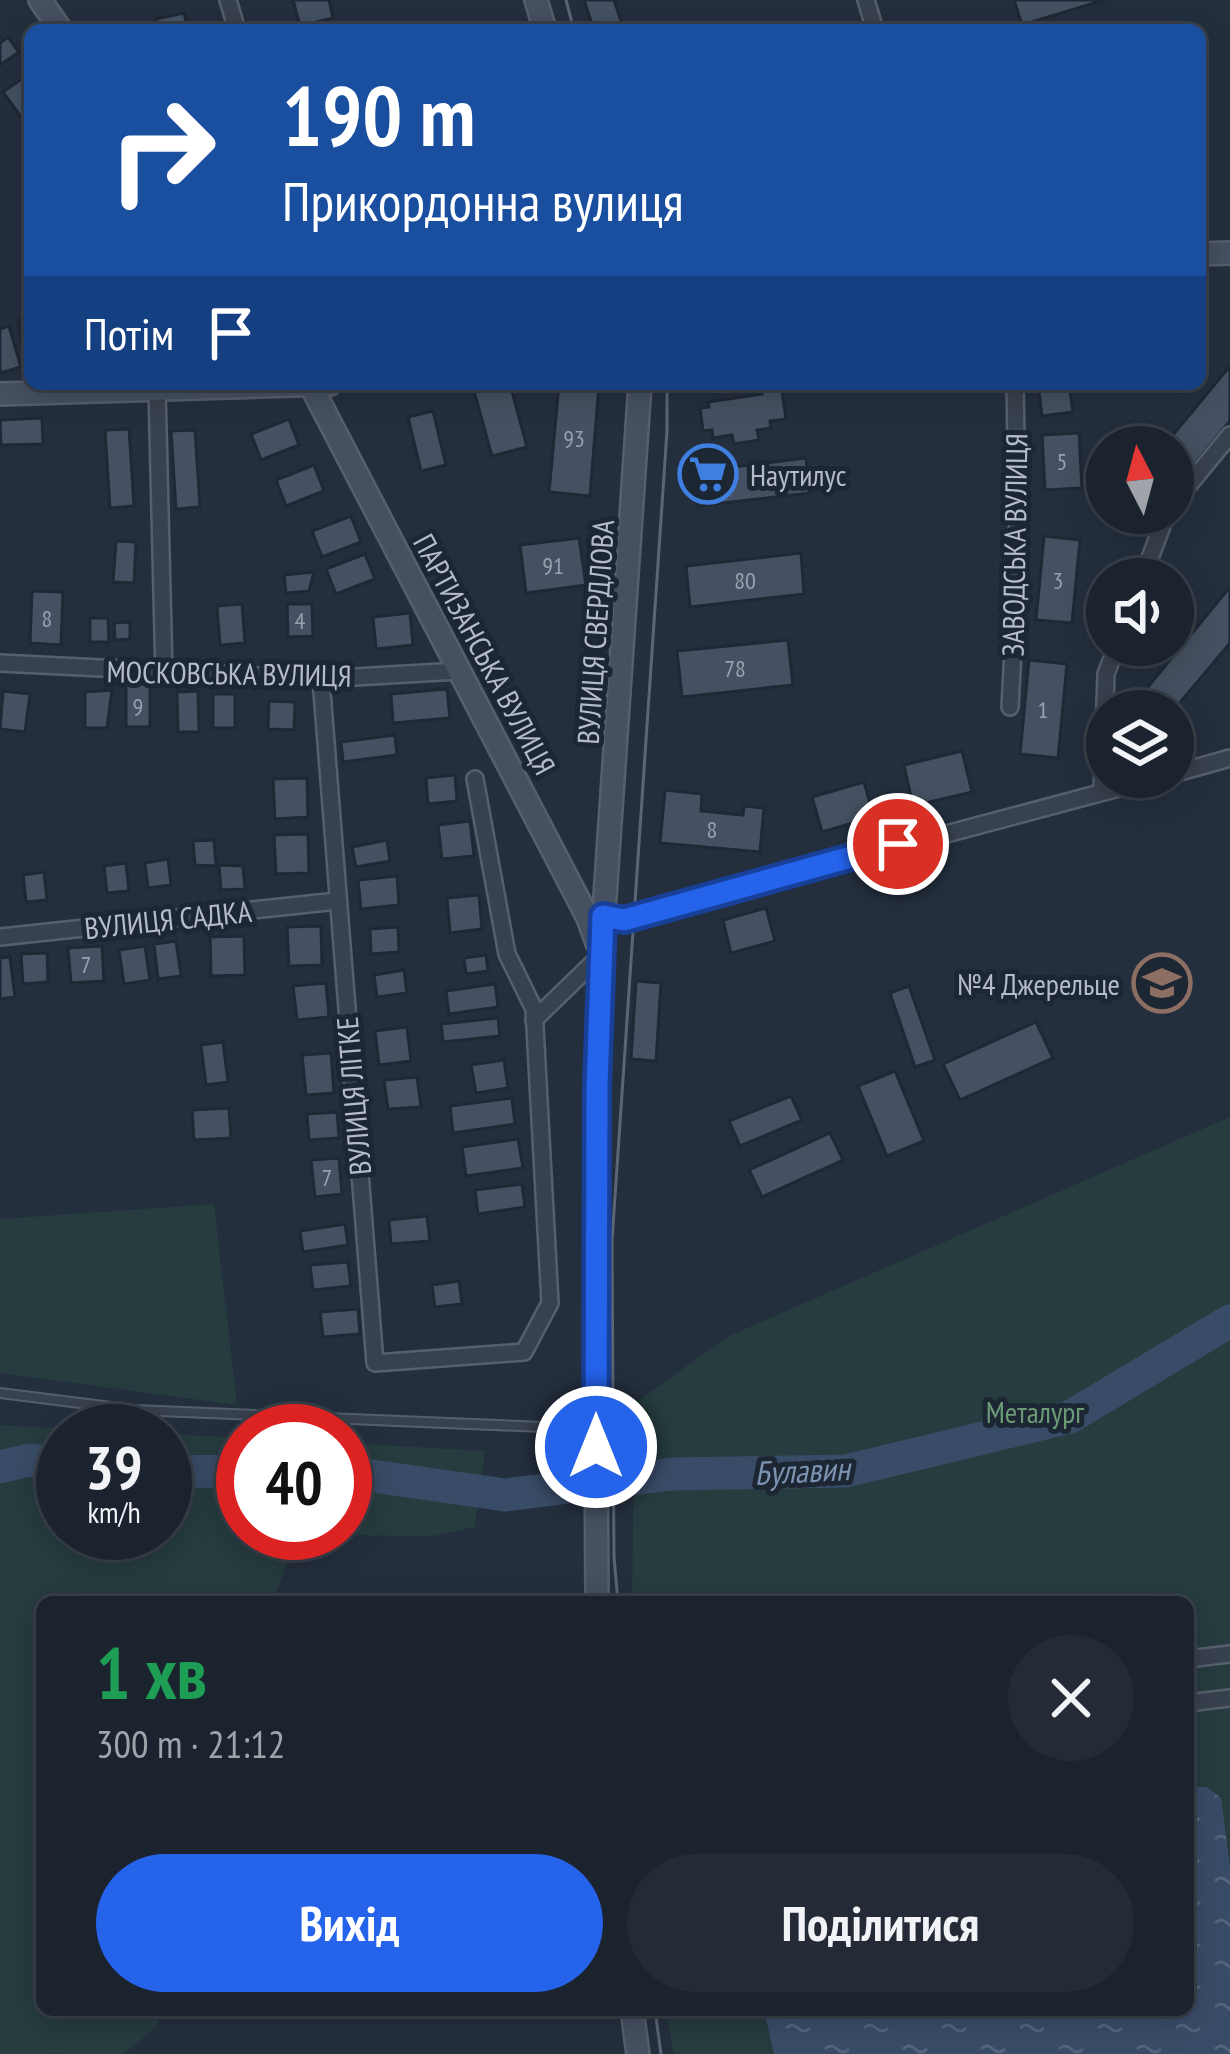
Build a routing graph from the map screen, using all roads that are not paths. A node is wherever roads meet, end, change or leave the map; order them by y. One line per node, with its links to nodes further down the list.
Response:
1 (158, 390): 5 (street); 10 (street)
2 (319, 390): 9 (street, ПАРТИЗАНСЬКА ВУЛИЦЯ)
3 (640, 390): 18 (street, ВУЛИЦЯ СВЕРДЛОВА)
4 (1015, 390): 12 (street, ЗАВОДСЬКА ВУЛИЦЯ)
5 (0, 394)
6 (1230, 435): 7 (street)
7 (1194, 479)
8 (0, 663): 10 (street, МОСКОВСЬКА ВУЛИЦЯ)
9 (458, 670): 11 (street, МОСКОВСЬКА ВУЛИЦЯ); 20 (street, ПАРТИЗАНСЬКА ВУЛИЦЯ)
10 (164, 674): 11 (street, МОСКОВСЬКА ВУЛИЦЯ)
11 (321, 679): 17 (street, ВУЛИЦЯ ЛІТКЕ)
12 (1010, 707)
13 (1230, 758): 14 (street)
14 (1194, 768)
15 (475, 779): 21 (street)
16 (1086, 795): 18 (street)
17 (337, 901): 19 (street, ВУЛИЦЯ САДКА); 21 (street, ВУЛИЦЯ ЛІТКЕ)
18 (603, 916): 20 (street, ВУЛИЦЯ СВЕРДЛОВА)
19 (0, 937)
20 (601, 955): 21 (street); 23 (street, ВУЛИЦЯ СВЕРДЛОВА)
21 (534, 1020)
22 (0, 1393): 23 (lane)
23 (596, 1438): 24 (street, ВУЛИЦЯ СВЕРДЛОВА)
24 (598, 1596)
25 (1230, 1654): 26 (street)
26 (1194, 1658)
27 (1230, 1698): 28 (street)
28 (1194, 1702)
29 (633, 2016): 30 (street)
30 (638, 2054)

